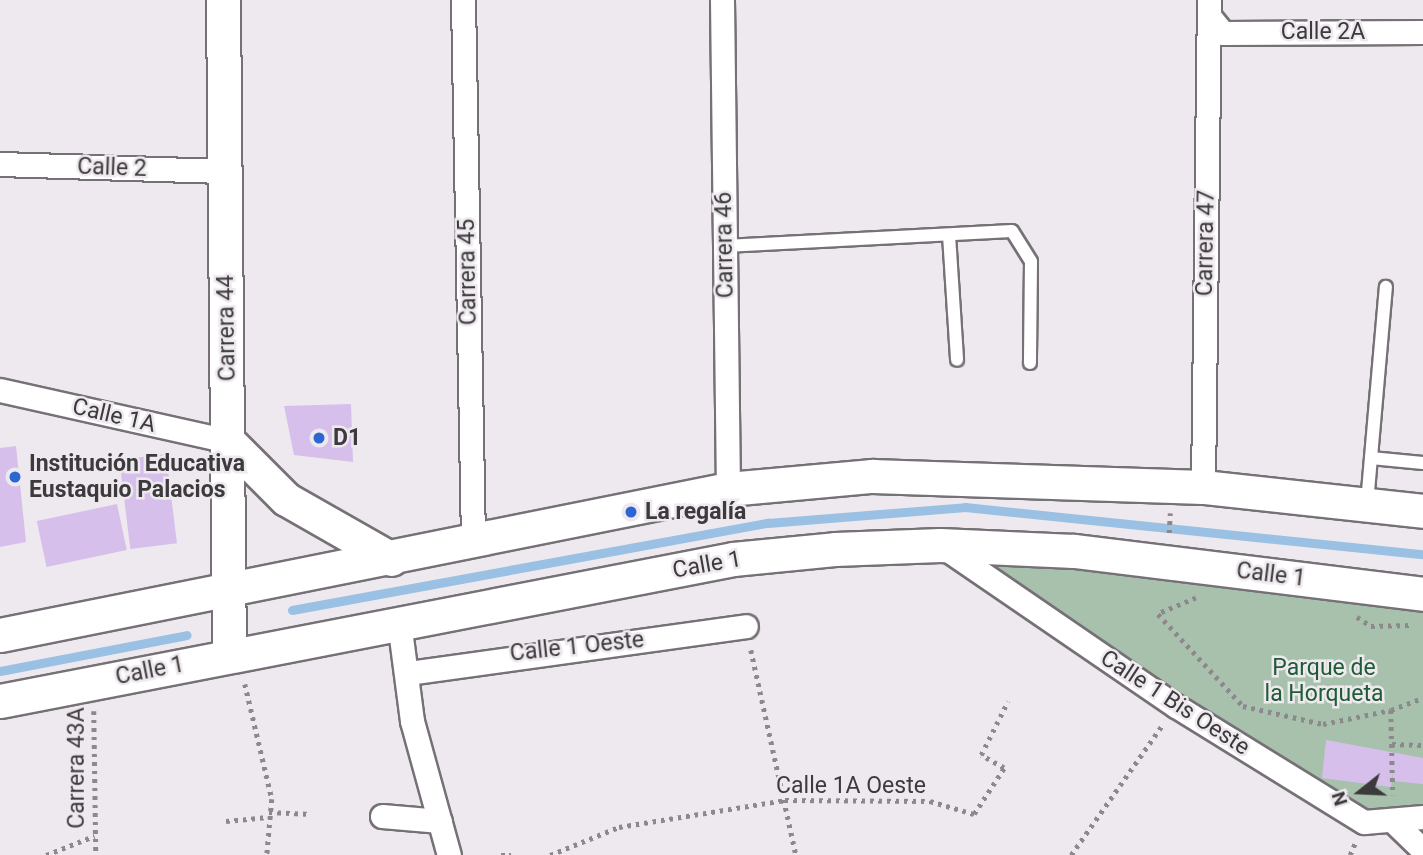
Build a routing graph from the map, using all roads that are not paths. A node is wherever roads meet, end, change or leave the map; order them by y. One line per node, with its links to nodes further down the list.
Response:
1 (223, 0): 7 (main road, Carrera 44)
2 (463, 0): 21 (street, Carrera 45)
3 (722, 0): 9 (street, Carrera 46)
4 (1212, 25): 5 (street, Calle 2A); 17 (street, Carrera 47)
5 (1423, 32)
6 (0, 164): 7 (street, Calle 2)
7 (225, 171): 14 (main road, Carrera 44)
8 (949, 235): 9 (lane); 11 (lane); 12 (lane)
9 (725, 246): 18 (street, Carrera 46)
10 (1386, 287): 15 (lane)
11 (957, 359)
12 (1030, 363)
13 (0, 390): 14 (street, Calle 1A)
14 (228, 441): 23 (main road); 24 (main road, Carrera 44)
15 (1371, 458): 16 (lane); 19 (lane)
16 (1423, 463)
17 (1203, 487): 18 (main road); 19 (main road)
18 (728, 489): 21 (main road)
19 (1367, 505): 20 (main road)
20 (1423, 511)
21 (473, 543): 23 (main road)
22 (940, 545): 25 (main road, Calle 1); 26 (main road, Calle 1); 35 (street, Calle 1 Bis Oeste)
23 (391, 559): 24 (main road)
24 (228, 591): 28 (main road); 29 (main road, Carrera 44)
25 (1423, 594)
26 (399, 622): 29 (main road, Calle 1); 30 (street)
27 (746, 626): 30 (street, Calle 1 Oeste)
28 (0, 635)
29 (236, 664): 31 (main road, Calle 1)
30 (408, 673): 34 (street)
31 (0, 701)
32 (382, 816): 34 (street)
33 (1423, 817): 35 (street, Calle 1 Bis Oeste)
34 (440, 821): 37 (street)
35 (1396, 824): 36 (street)
36 (1423, 850)
37 (449, 855)

